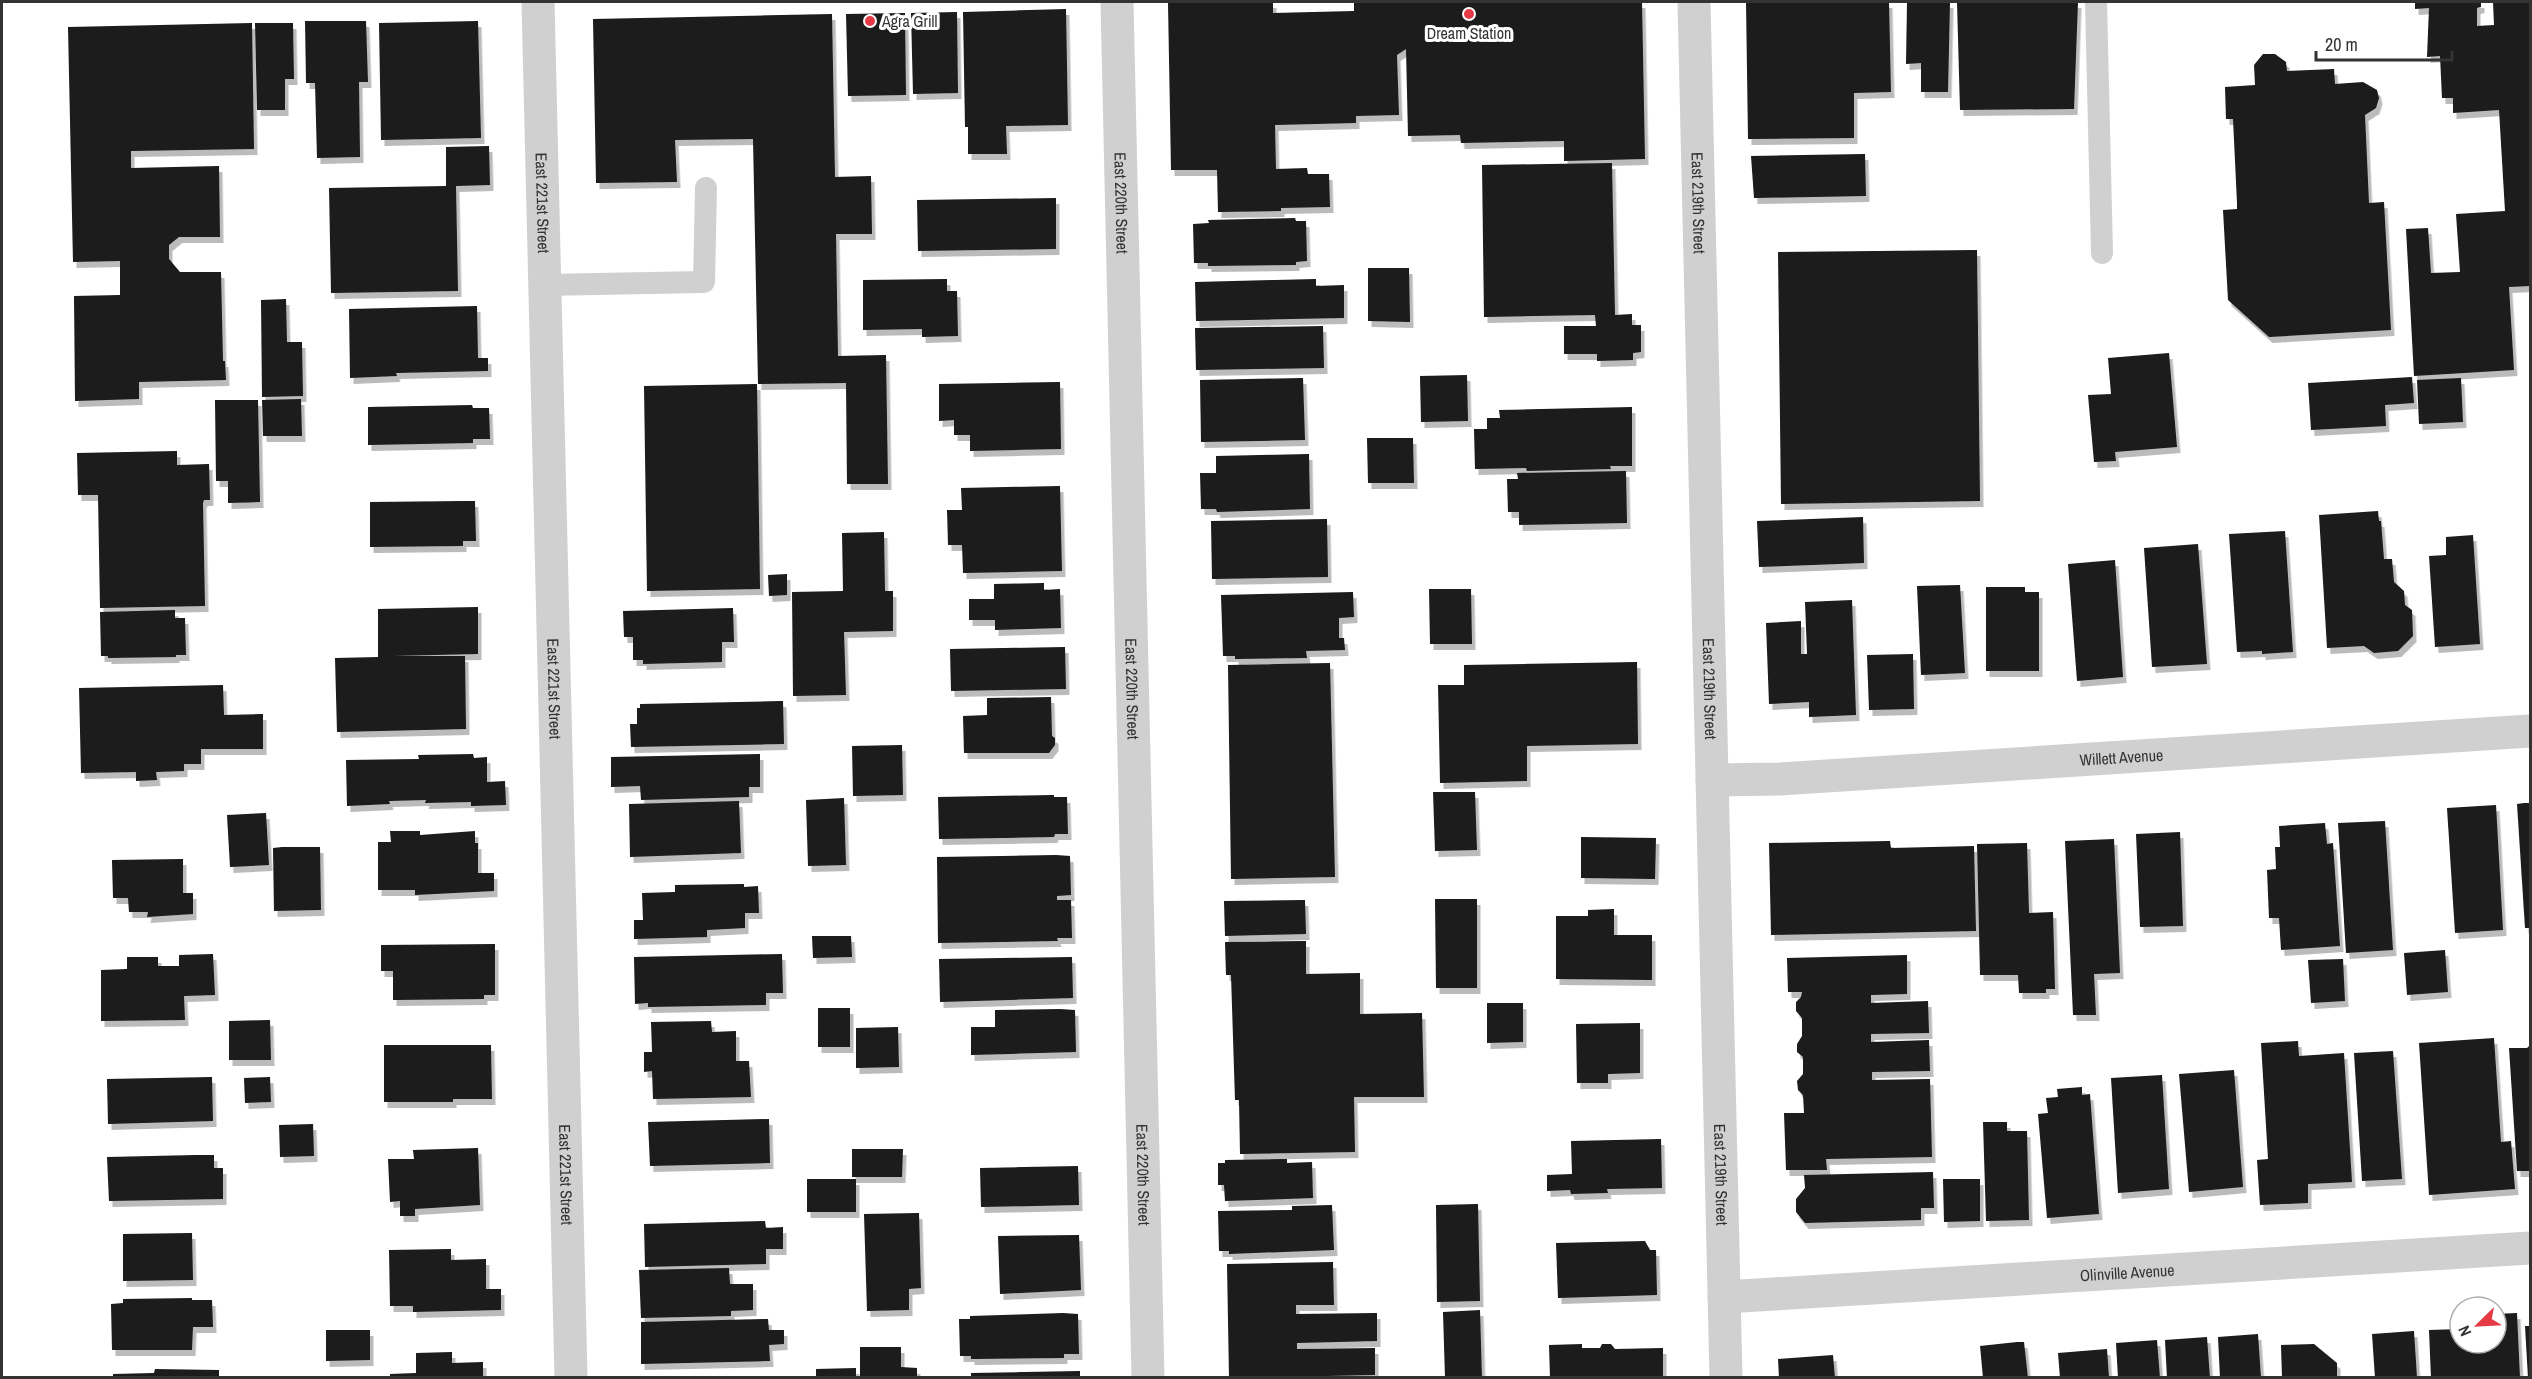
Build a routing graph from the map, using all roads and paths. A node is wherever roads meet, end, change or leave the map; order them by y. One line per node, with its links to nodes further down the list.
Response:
1 (538, 2): 7 (street, East 221st Street)
2 (1117, 2): 13 (street, East 220th Street)
3 (1694, 2): 9 (street, East 219th Street)
4 (2096, 2): 6 (lane)
5 (706, 188): 7 (lane)
6 (2103, 253)
7 (543, 285): 12 (street, East 221st Street)
8 (2530, 731): 9 (street, Willett Avenue)
9 (1712, 780): 11 (street, East 219th Street)
10 (2530, 1248): 11 (street, Olinville Avenue)
11 (1724, 1297): 14 (street, East 219th Street)
12 (571, 1377)
13 (1148, 1377)
14 (1726, 1377)

